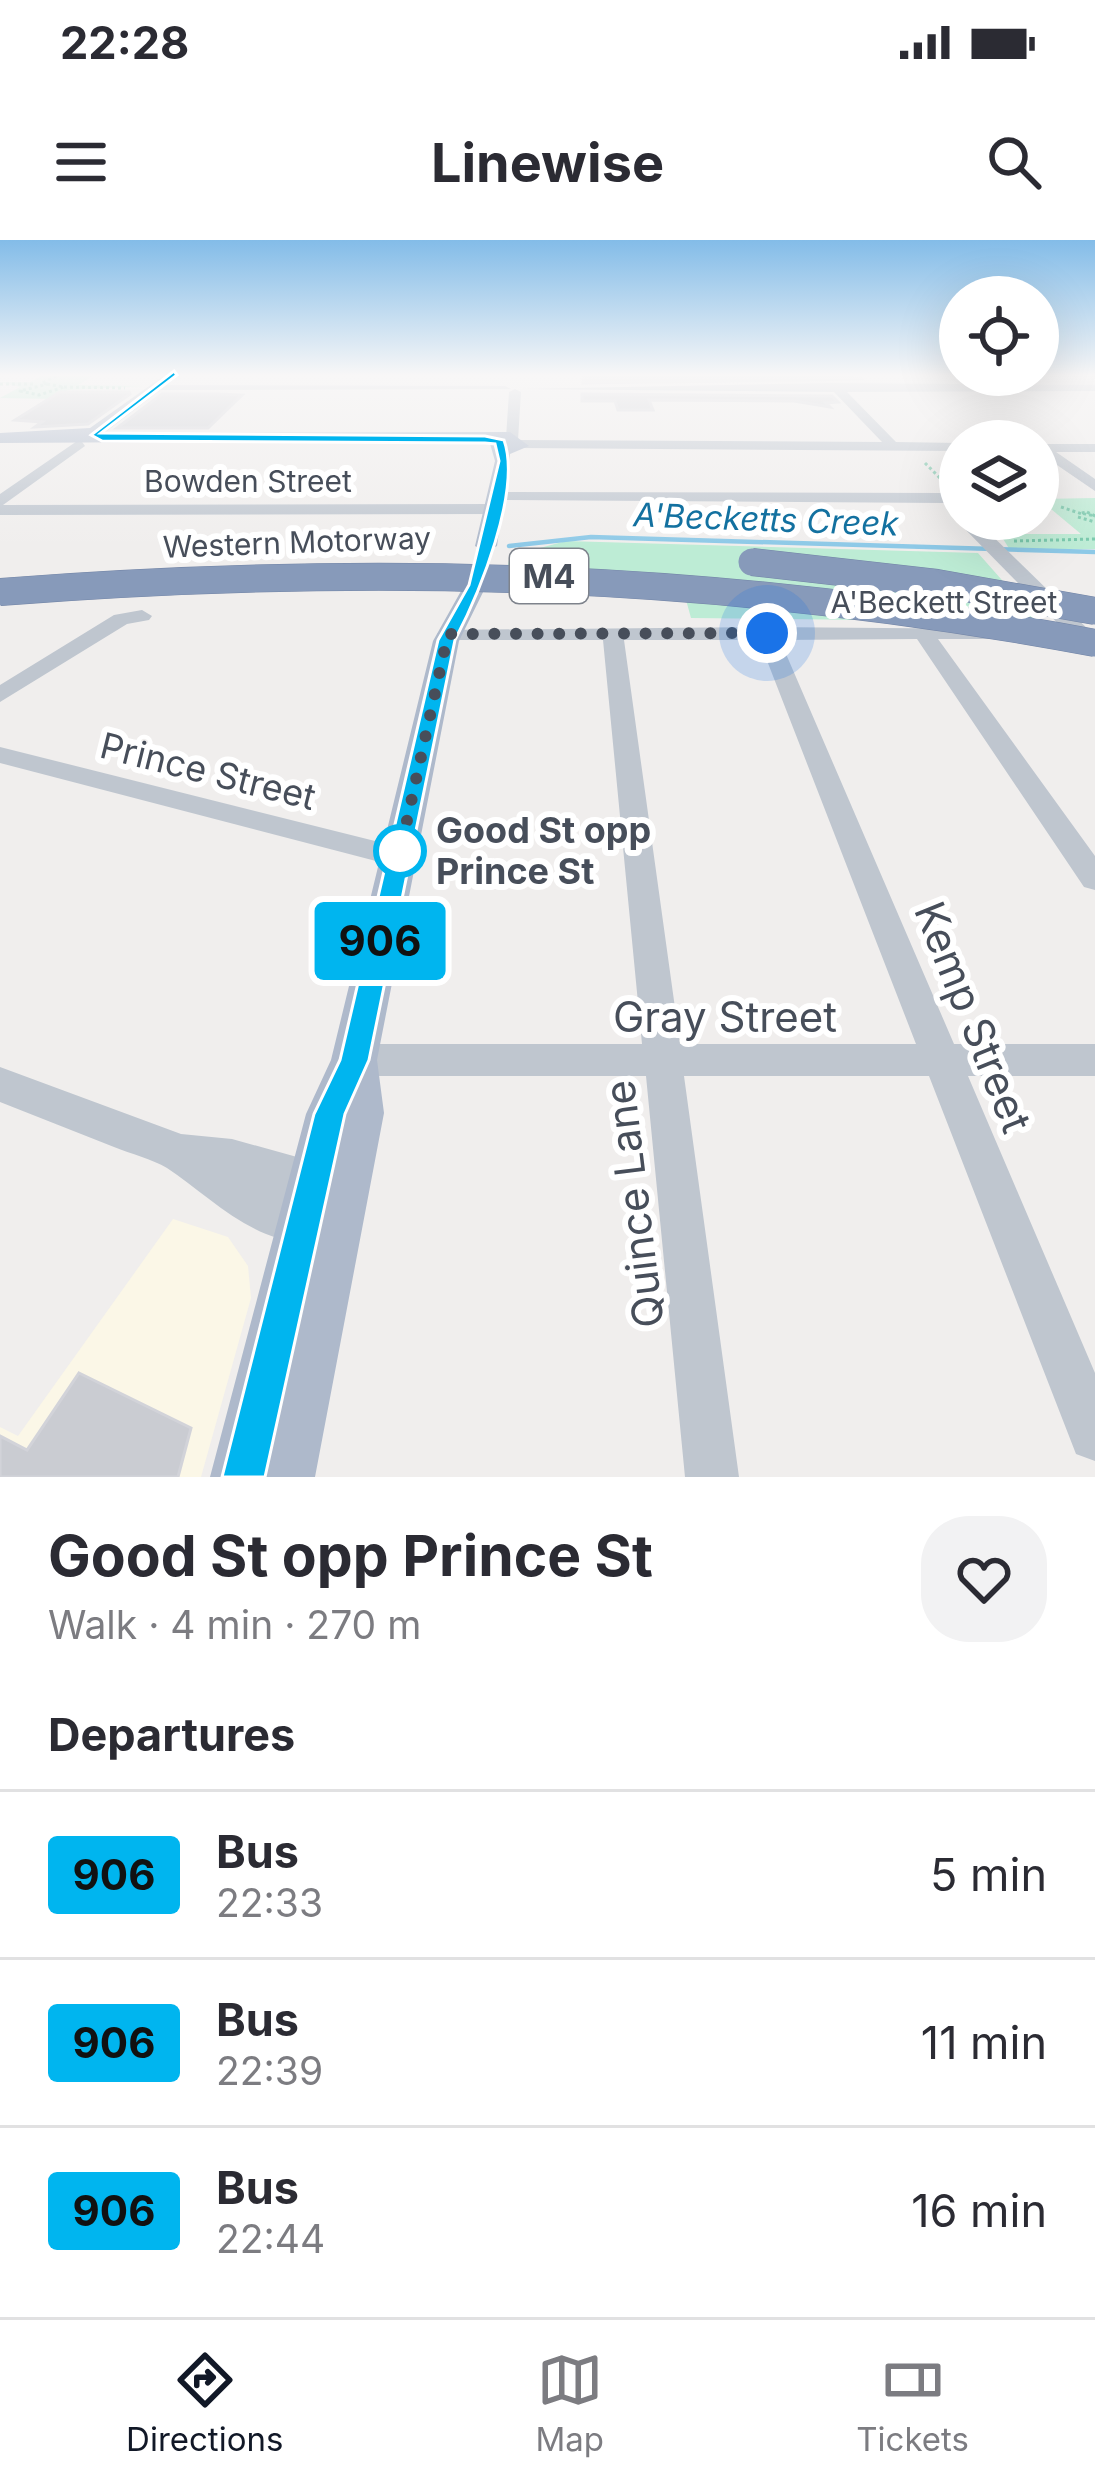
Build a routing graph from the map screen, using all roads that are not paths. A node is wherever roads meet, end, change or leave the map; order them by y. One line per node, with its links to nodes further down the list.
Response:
1 (96, 432): 5 (main road)
2 (509, 432): 6 (main road)
3 (881, 432): 10 (street)
4 (0, 438): 5 (main road)
5 (87, 438): 6 (main road); 17 (street)
6 (507, 445): 10 (street); 16 (main road)
7 (1059, 448): 8 (street)
8 (1095, 448)
9 (939, 449): 10 (street)
10 (901, 452)
11 (1059, 461): 13 (street)
12 (930, 483): 14 (street)
13 (1095, 486)
14 (939, 488)
15 (939, 493): 16 (street, Bowden Street)
16 (496, 503): 17 (street, Bowden Street); 20 (main road)
17 (0, 505)
18 (992, 540): 28 (street)
19 (452, 547): 20 (highway, Western Motorway / M4)
20 (497, 547)
21 (204, 553): 23 (highway, Western Motorway)
22 (716, 559): 28 (highway, bridge)
23 (0, 569)
24 (478, 580): 31 (main road)
25 (0, 583): 28 (highway, Western Motorway / M4)
26 (0, 592): 28 (highway, Western Motorway / M4, bridge)
27 (128, 616): 33 (street)
28 (1093, 629): 30 (street, A'Beckett Street)
29 (767, 633): 30 (street, A'Beckett Street); 32 (street, A'Beckett Street); 40 (street, Kemp Street)
30 (923, 633): 36 (street)
31 (448, 634): 32 (street, A'Beckett Street); 35 (main road)
32 (613, 634): 39 (street, Quince Lane)
33 (0, 695)
34 (0, 755): 35 (street, Prince Street)
35 (399, 857): 37 (main road)
36 (1095, 879)
37 (354, 1060): 39 (street, Gray Street); 42 (main road)
38 (1095, 1060): 40 (street, Gray Street)
39 (663, 1061): 40 (street, Gray Street); 46 (street, Quince Lane)
40 (943, 1063): 43 (street, Kemp Street)
41 (0, 1084): 42 (street)
42 (324, 1202): 44 (main road); 45 (main road)
43 (1095, 1436)
44 (244, 1477)
45 (282, 1477)
46 (712, 1477)

